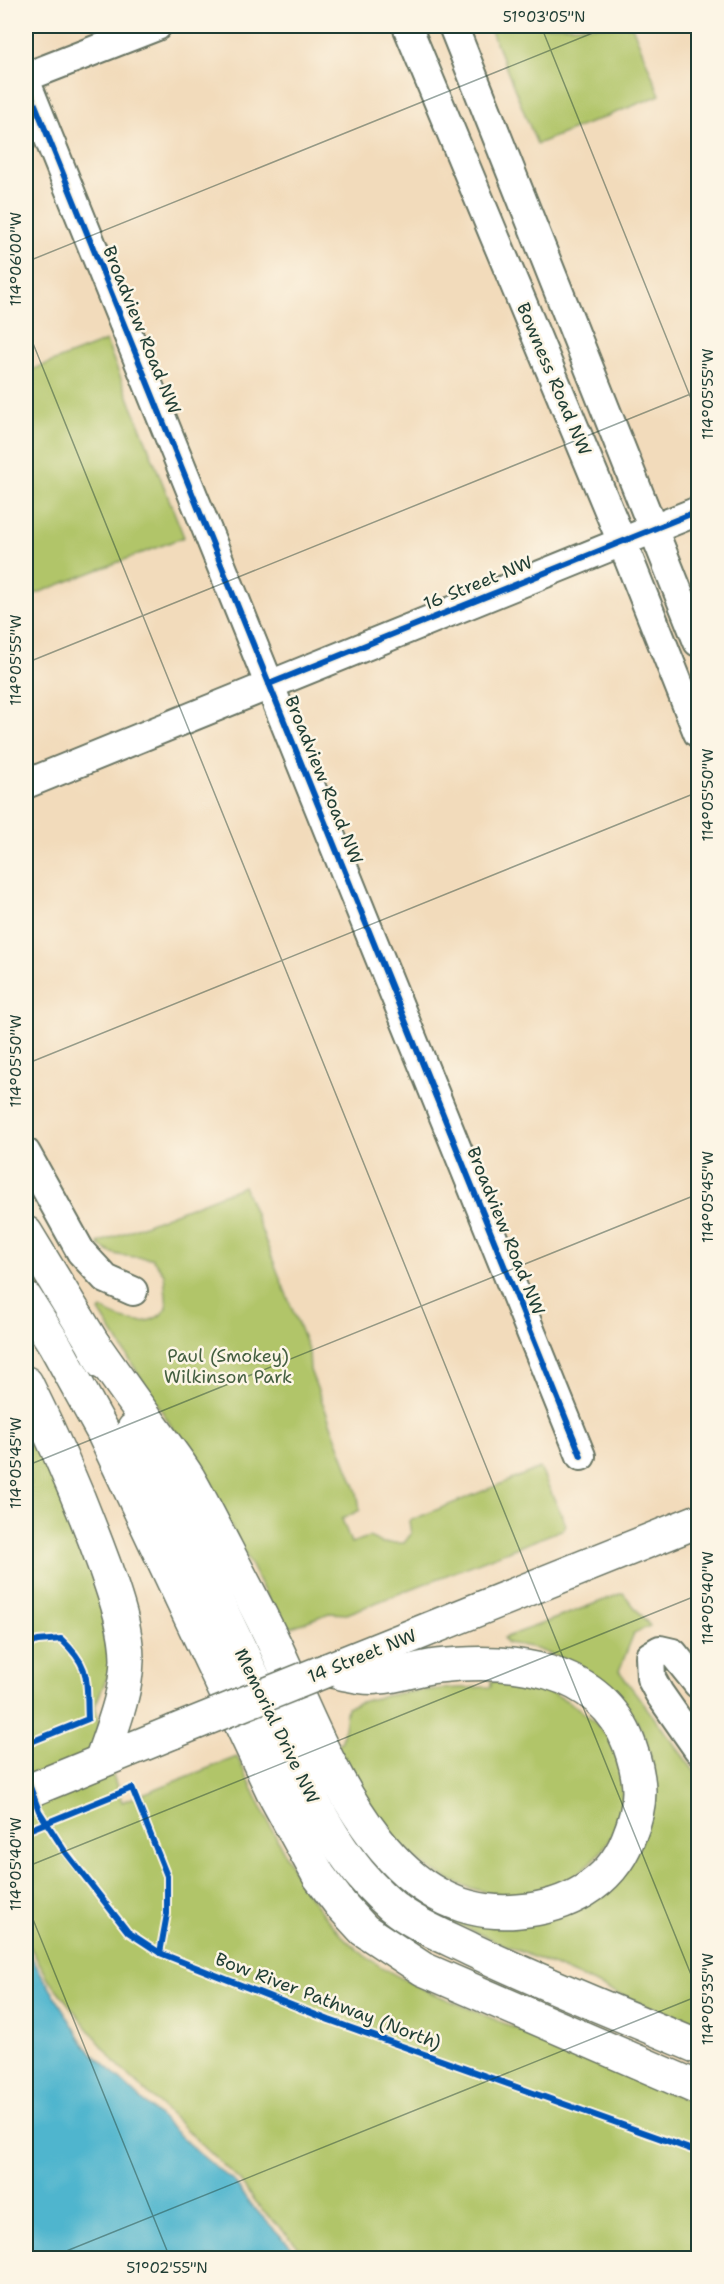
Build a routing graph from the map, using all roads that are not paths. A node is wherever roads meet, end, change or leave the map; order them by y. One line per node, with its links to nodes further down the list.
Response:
1 (157, 26): 4 (street)
2 (406, 26): 8 (street, Bowness Road NW)
3 (453, 26): 7 (street, Bowness Road NW)
4 (26, 77)
5 (26, 82): 10 (street, Broadview Road NW)
6 (699, 510): 7 (street, 16 Street NW)
7 (653, 529): 8 (street, 16 Street NW); 9 (street, Bowness Road NW)
8 (622, 542): 10 (street, 16 Street NW); 11 (street, Bowness Road NW)
9 (699, 642)
10 (269, 684): 12 (street, 16 Street NW); 19 (street, Broadview Road NW)
11 (699, 734)
12 (26, 783)
13 (26, 1153): 15 (street)
14 (26, 1233): 17 (main road, Memorial Drive NW)
15 (133, 1291)
16 (26, 1299): 27 (main road, Memorial Drive NW)
17 (94, 1345): 21 (main road); 26 (main road, Memorial Drive NW)
18 (26, 1383): 24 (main road)
19 (581, 1456)
20 (699, 1521): 21 (main road, 14 Street NW)
21 (327, 1670): 24 (main road, 14 Street NW, bridge)
22 (699, 1684): 23 (street)
23 (699, 1749)
24 (101, 1761): 25 (main road, 14 Street NW)
25 (34, 1789)
26 (699, 2047)
27 (699, 2088)

